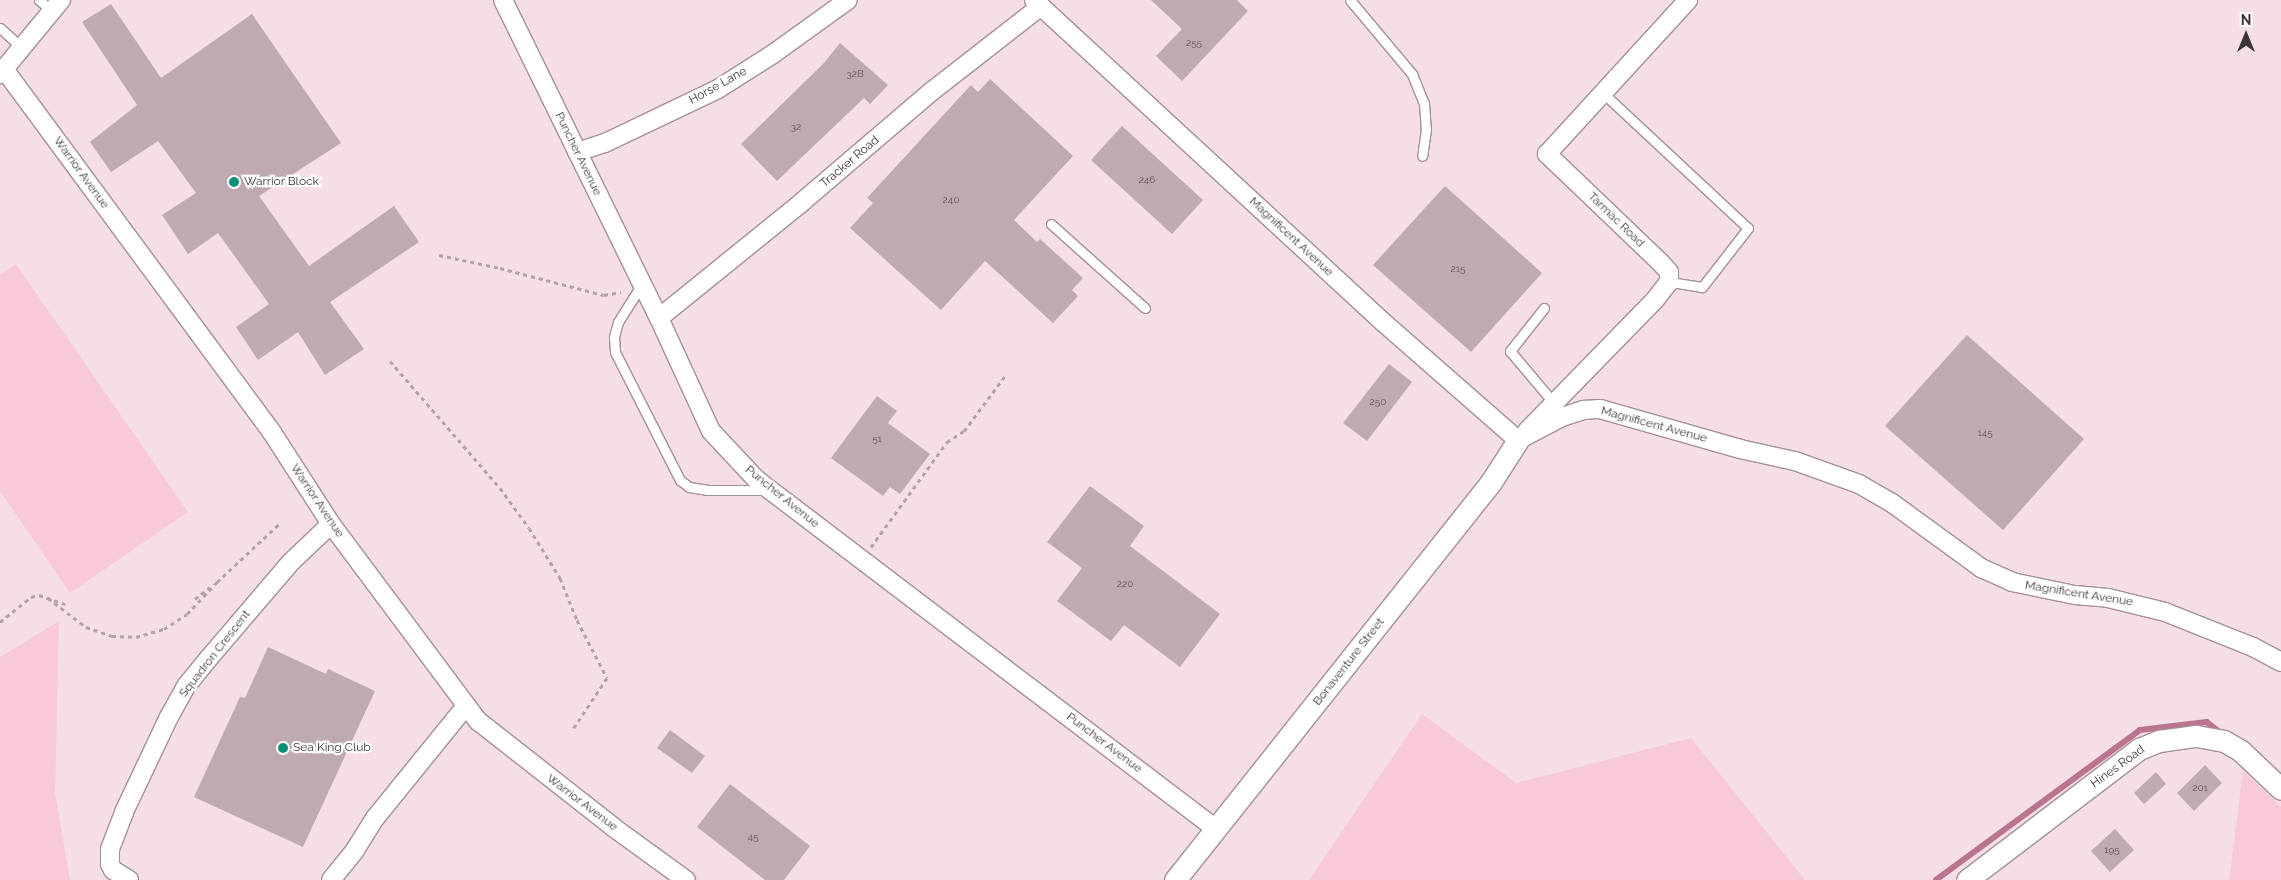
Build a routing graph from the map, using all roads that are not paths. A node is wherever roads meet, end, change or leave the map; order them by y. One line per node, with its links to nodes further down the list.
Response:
1 (503, 0): 11 (street, Puncher Avenue)
2 (848, 0): 11 (street, Horse Lane)
3 (1350, 0): 12 (lane)
4 (1688, 0): 10 (street, Tarmac Road)
5 (1038, 3): 18 (street, Tracker Road); 20 (street, Magnificent Avenue)
6 (50, 4): 8 (street)
7 (0, 28): 8 (lane)
8 (22, 48): 9 (street)
9 (2, 71): 22 (street, Warrior Avenue)
10 (1603, 92): 14 (street, Tarmac Road); 14 (lane)
11 (577, 152): 15 (street, Puncher Avenue)
12 (1422, 156)
13 (1051, 224): 16 (lane)
14 (1669, 282): 19 (street)
15 (642, 283): 18 (street, Puncher Avenue); 21 (lane)
16 (1145, 308)
17 (1544, 308): 19 (lane)
18 (659, 318): 21 (street, Puncher Avenue)
19 (1553, 402): 20 (street)
20 (1518, 440): 23 (street, Magnificent Avenue); 26 (street, Bonaventure Street)
21 (770, 490): 26 (street, Puncher Avenue)
22 (331, 524): 24 (street, Warrior Avenue); 27 (street, Squadron Crescent)
23 (2281, 662)
24 (466, 706): 28 (street); 29 (street, Warrior Avenue)
25 (2281, 789): 31 (street, Hines Road)
26 (1216, 829): 30 (street, Bonaventure Street)
27 (129, 880)
28 (332, 880)
29 (686, 880)
30 (1175, 880)
31 (1967, 880)

